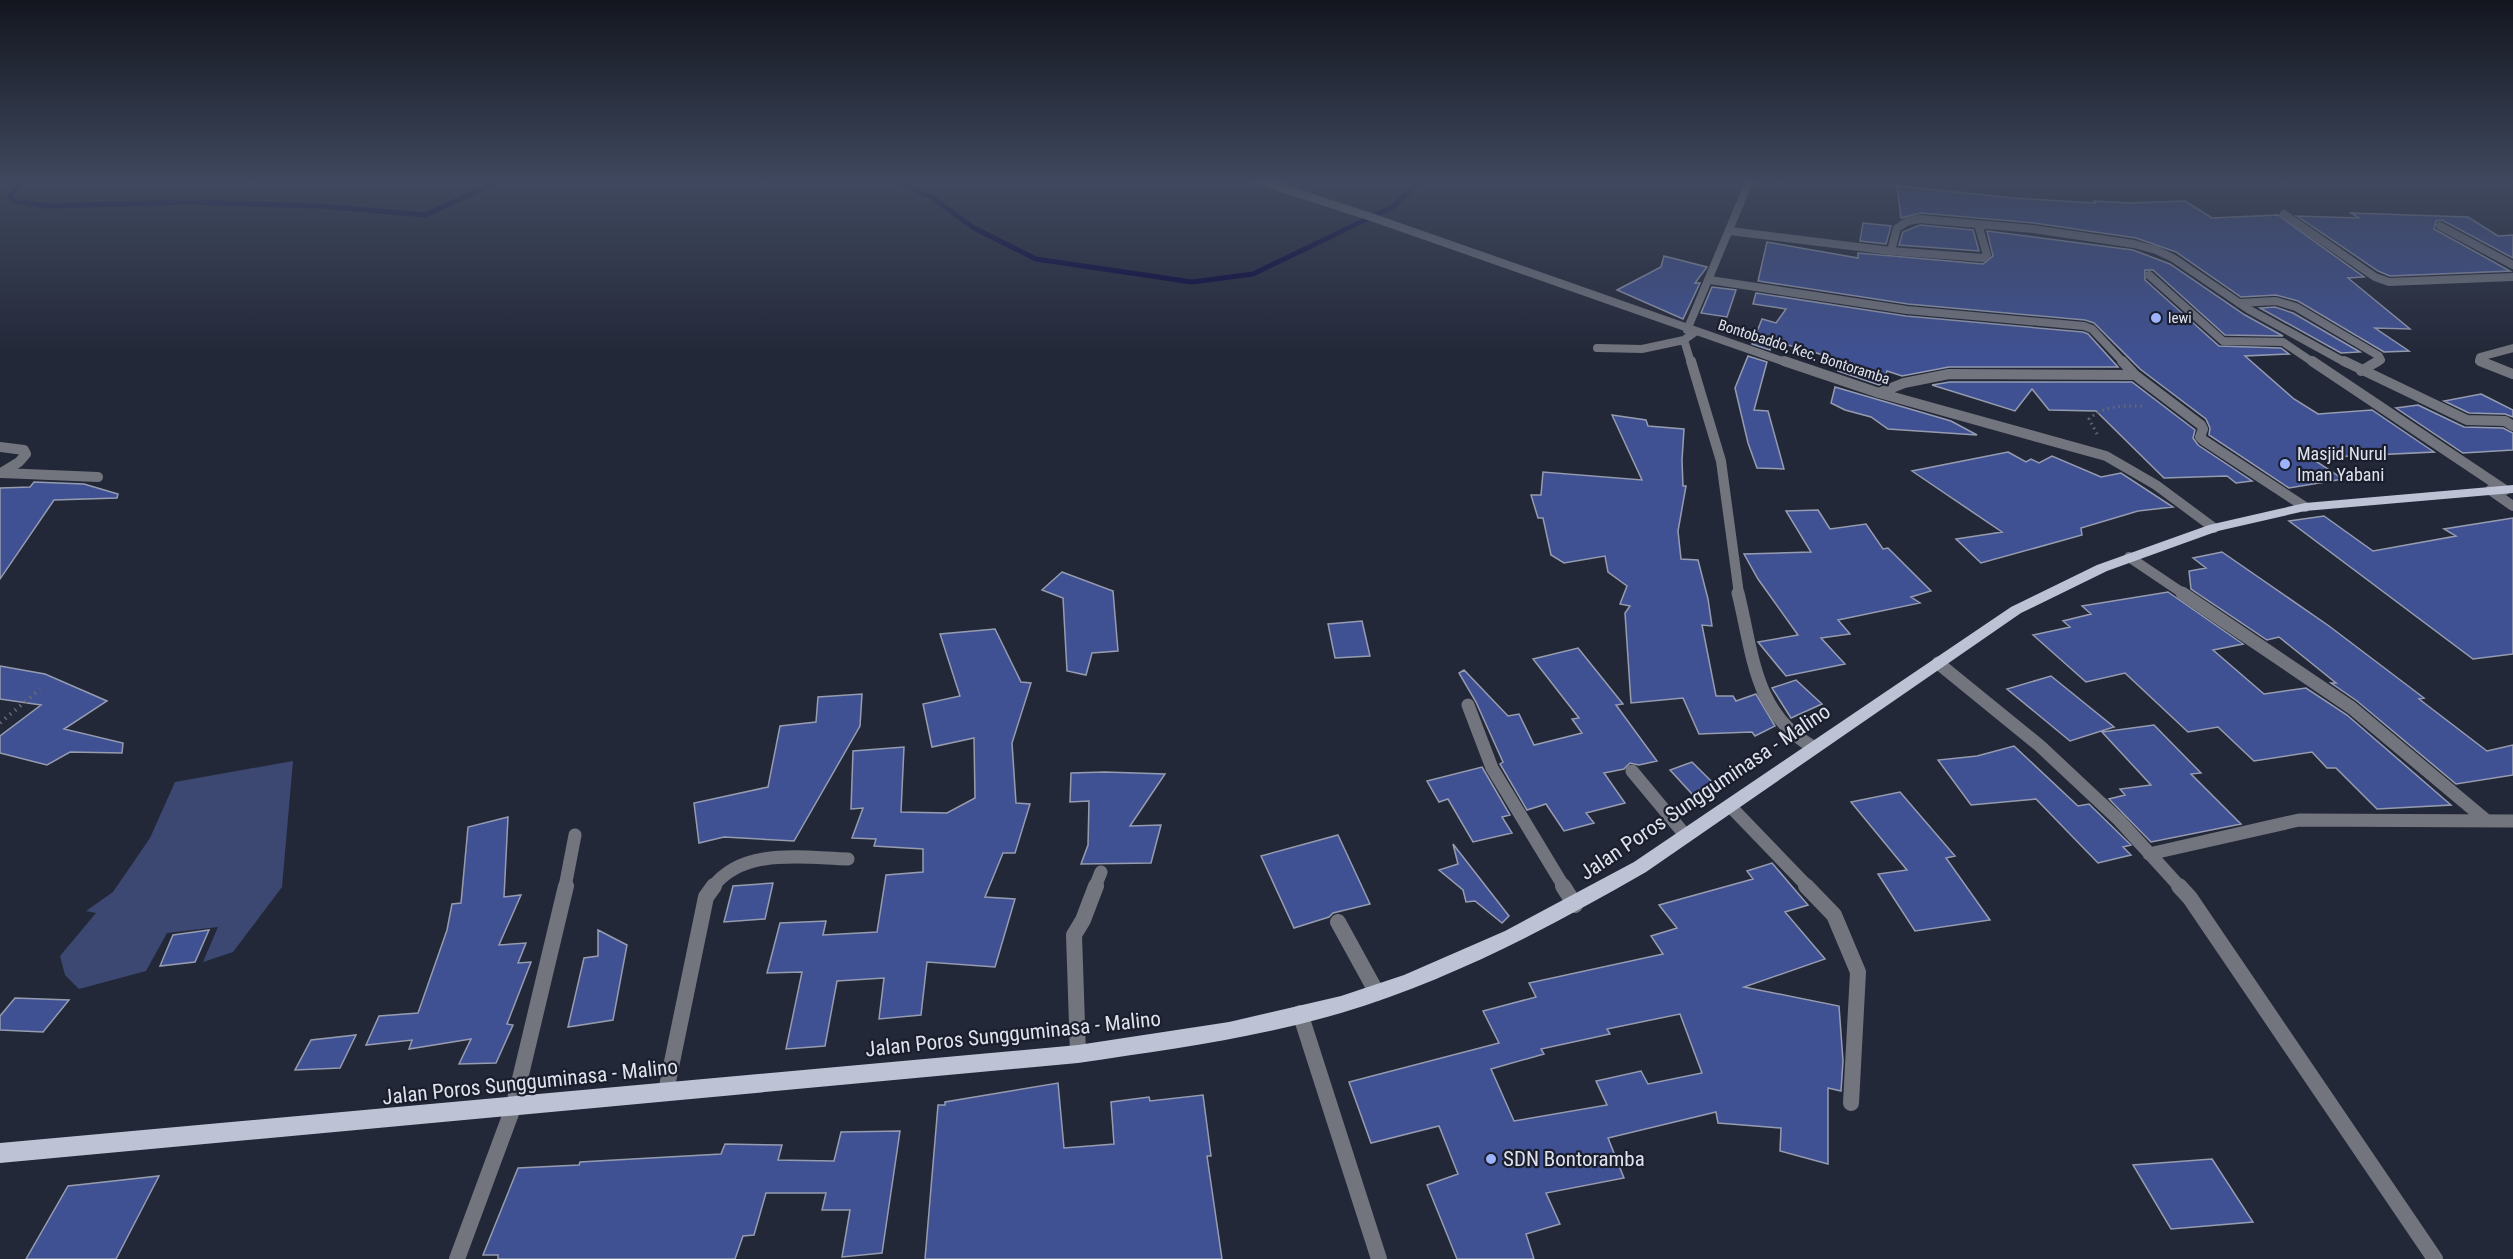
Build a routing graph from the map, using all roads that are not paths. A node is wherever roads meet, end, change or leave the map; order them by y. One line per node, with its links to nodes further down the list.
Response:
1 (1430, 239): 15 (street, Bontobaddo, Kec. Bontoramba)
2 (1727, 239): 13 (street)
3 (1793, 239): 9 (street)
4 (1895, 239): 9 (street)
5 (1982, 239): 9 (street)
6 (2093, 239): 14 (street)
7 (2320, 239): 12 (street)
8 (2464, 239): 10 (street)
9 (1892, 251)
10 (2513, 265)
11 (2149, 275): 26 (street)
12 (2513, 277)
13 (1710, 280): 15 (street); 20 (street)
14 (2239, 303): 18 (street); 18 (street)
15 (1689, 334): 16 (street); 21 (street, Bontobaddo, Kec. Bontoramba); 32 (street)
16 (1597, 348)
17 (2513, 348): 19 (street)
18 (2361, 371): 22 (street)
19 (2513, 374)
20 (2135, 375): 21 (street); 27 (street)
21 (1879, 393): 28 (street, Bontobaddo, Kec. Bontoramba)
22 (2513, 426)
23 (0, 447): 24 (street)
24 (1, 473): 25 (street)
25 (98, 477)
26 (2505, 494): 27 (main road, Jalan Poros Sungguminasa - Malino)
27 (2304, 507): 28 (main road, Jalan Poros Sungguminasa - Malino)
28 (2214, 528): 29 (main road, Jalan Poros Sungguminasa - Malino)
29 (2129, 557): 30 (main road, Jalan Poros Sungguminasa - Malino); 35 (street)
30 (1938, 663): 32 (main road, Jalan Poros Sungguminasa - Malino); 39 (street)
31 (1468, 705): 42 (street)
32 (1813, 747): 34 (main road, Jalan Poros Sungguminasa - Malino)
33 (1632, 771): 38 (street)
34 (1730, 807): 38 (main road, Jalan Poros Sungguminasa - Malino); 48 (street)
35 (2487, 821): 36 (street); 39 (street)
36 (2513, 821)
37 (575, 835): 49 (street)
38 (1686, 836): 42 (main road, Jalan Poros Sungguminasa - Malino)
39 (2150, 854): 53 (street)
40 (848, 859): 47 (street)
41 (1101, 872): 46 (street)
42 (1575, 905): 44 (main road, Jalan Poros Sungguminasa - Malino)
43 (1338, 922): 44 (street)
44 (1377, 993): 45 (main road, Jalan Poros Sungguminasa - Malino)
45 (1300, 1013): 46 (main road, Jalan Poros Sungguminasa - Malino); 52 (street)
46 (1078, 1054): 47 (main road, Jalan Poros Sungguminasa - Malino)
47 (666, 1091): 49 (main road, Jalan Poros Sungguminasa - Malino)
48 (1851, 1103)
49 (513, 1108): 50 (main road, Jalan Poros Sungguminasa - Malino); 51 (street)
50 (0, 1153)
51 (457, 1259)
52 (1380, 1259)
53 (2435, 1259)

